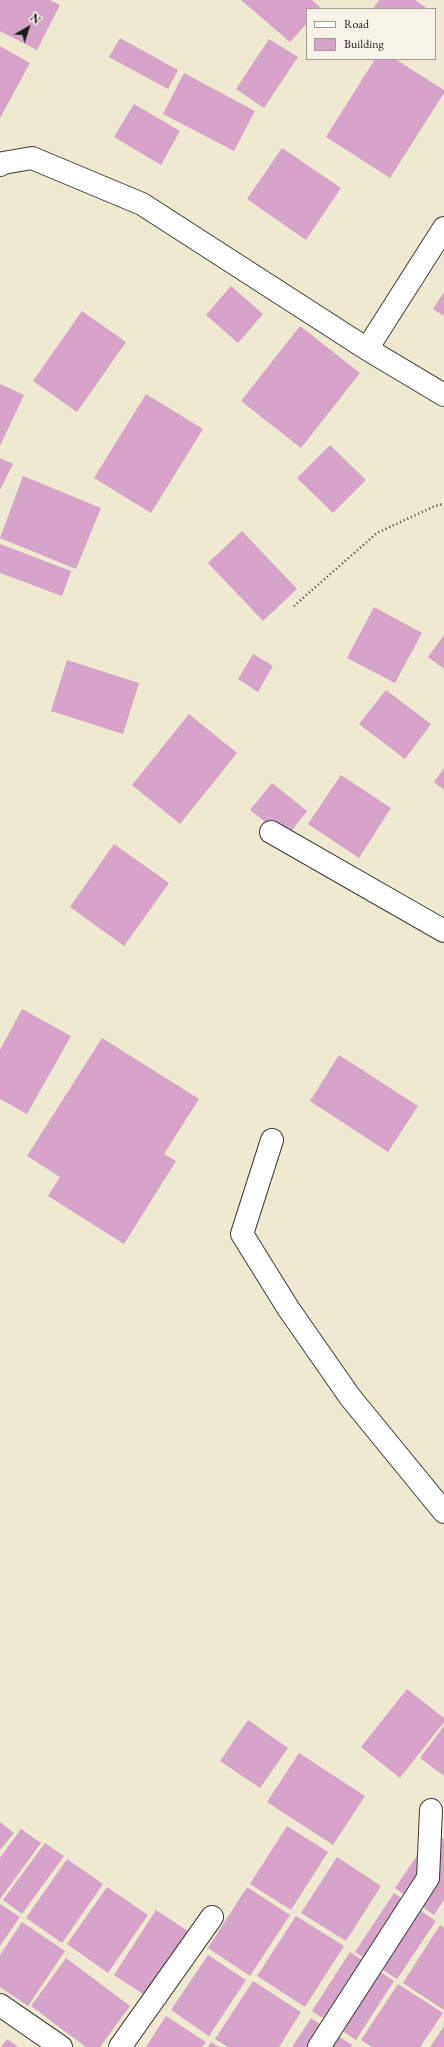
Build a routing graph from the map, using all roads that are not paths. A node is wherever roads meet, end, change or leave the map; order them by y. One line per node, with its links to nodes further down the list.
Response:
1 (0, 165): 3 (street)
2 (444, 228): 3 (street)
3 (367, 349): 4 (street)
4 (444, 394)
5 (271, 832): 6 (street)
6 (444, 931)
7 (272, 1140): 8 (street)
8 (444, 1512)
9 (444, 1819): 14 (street)
10 (212, 1917): 13 (street)
11 (0, 2005): 12 (street)
12 (61, 2047)
13 (120, 2047)
14 (318, 2047)

